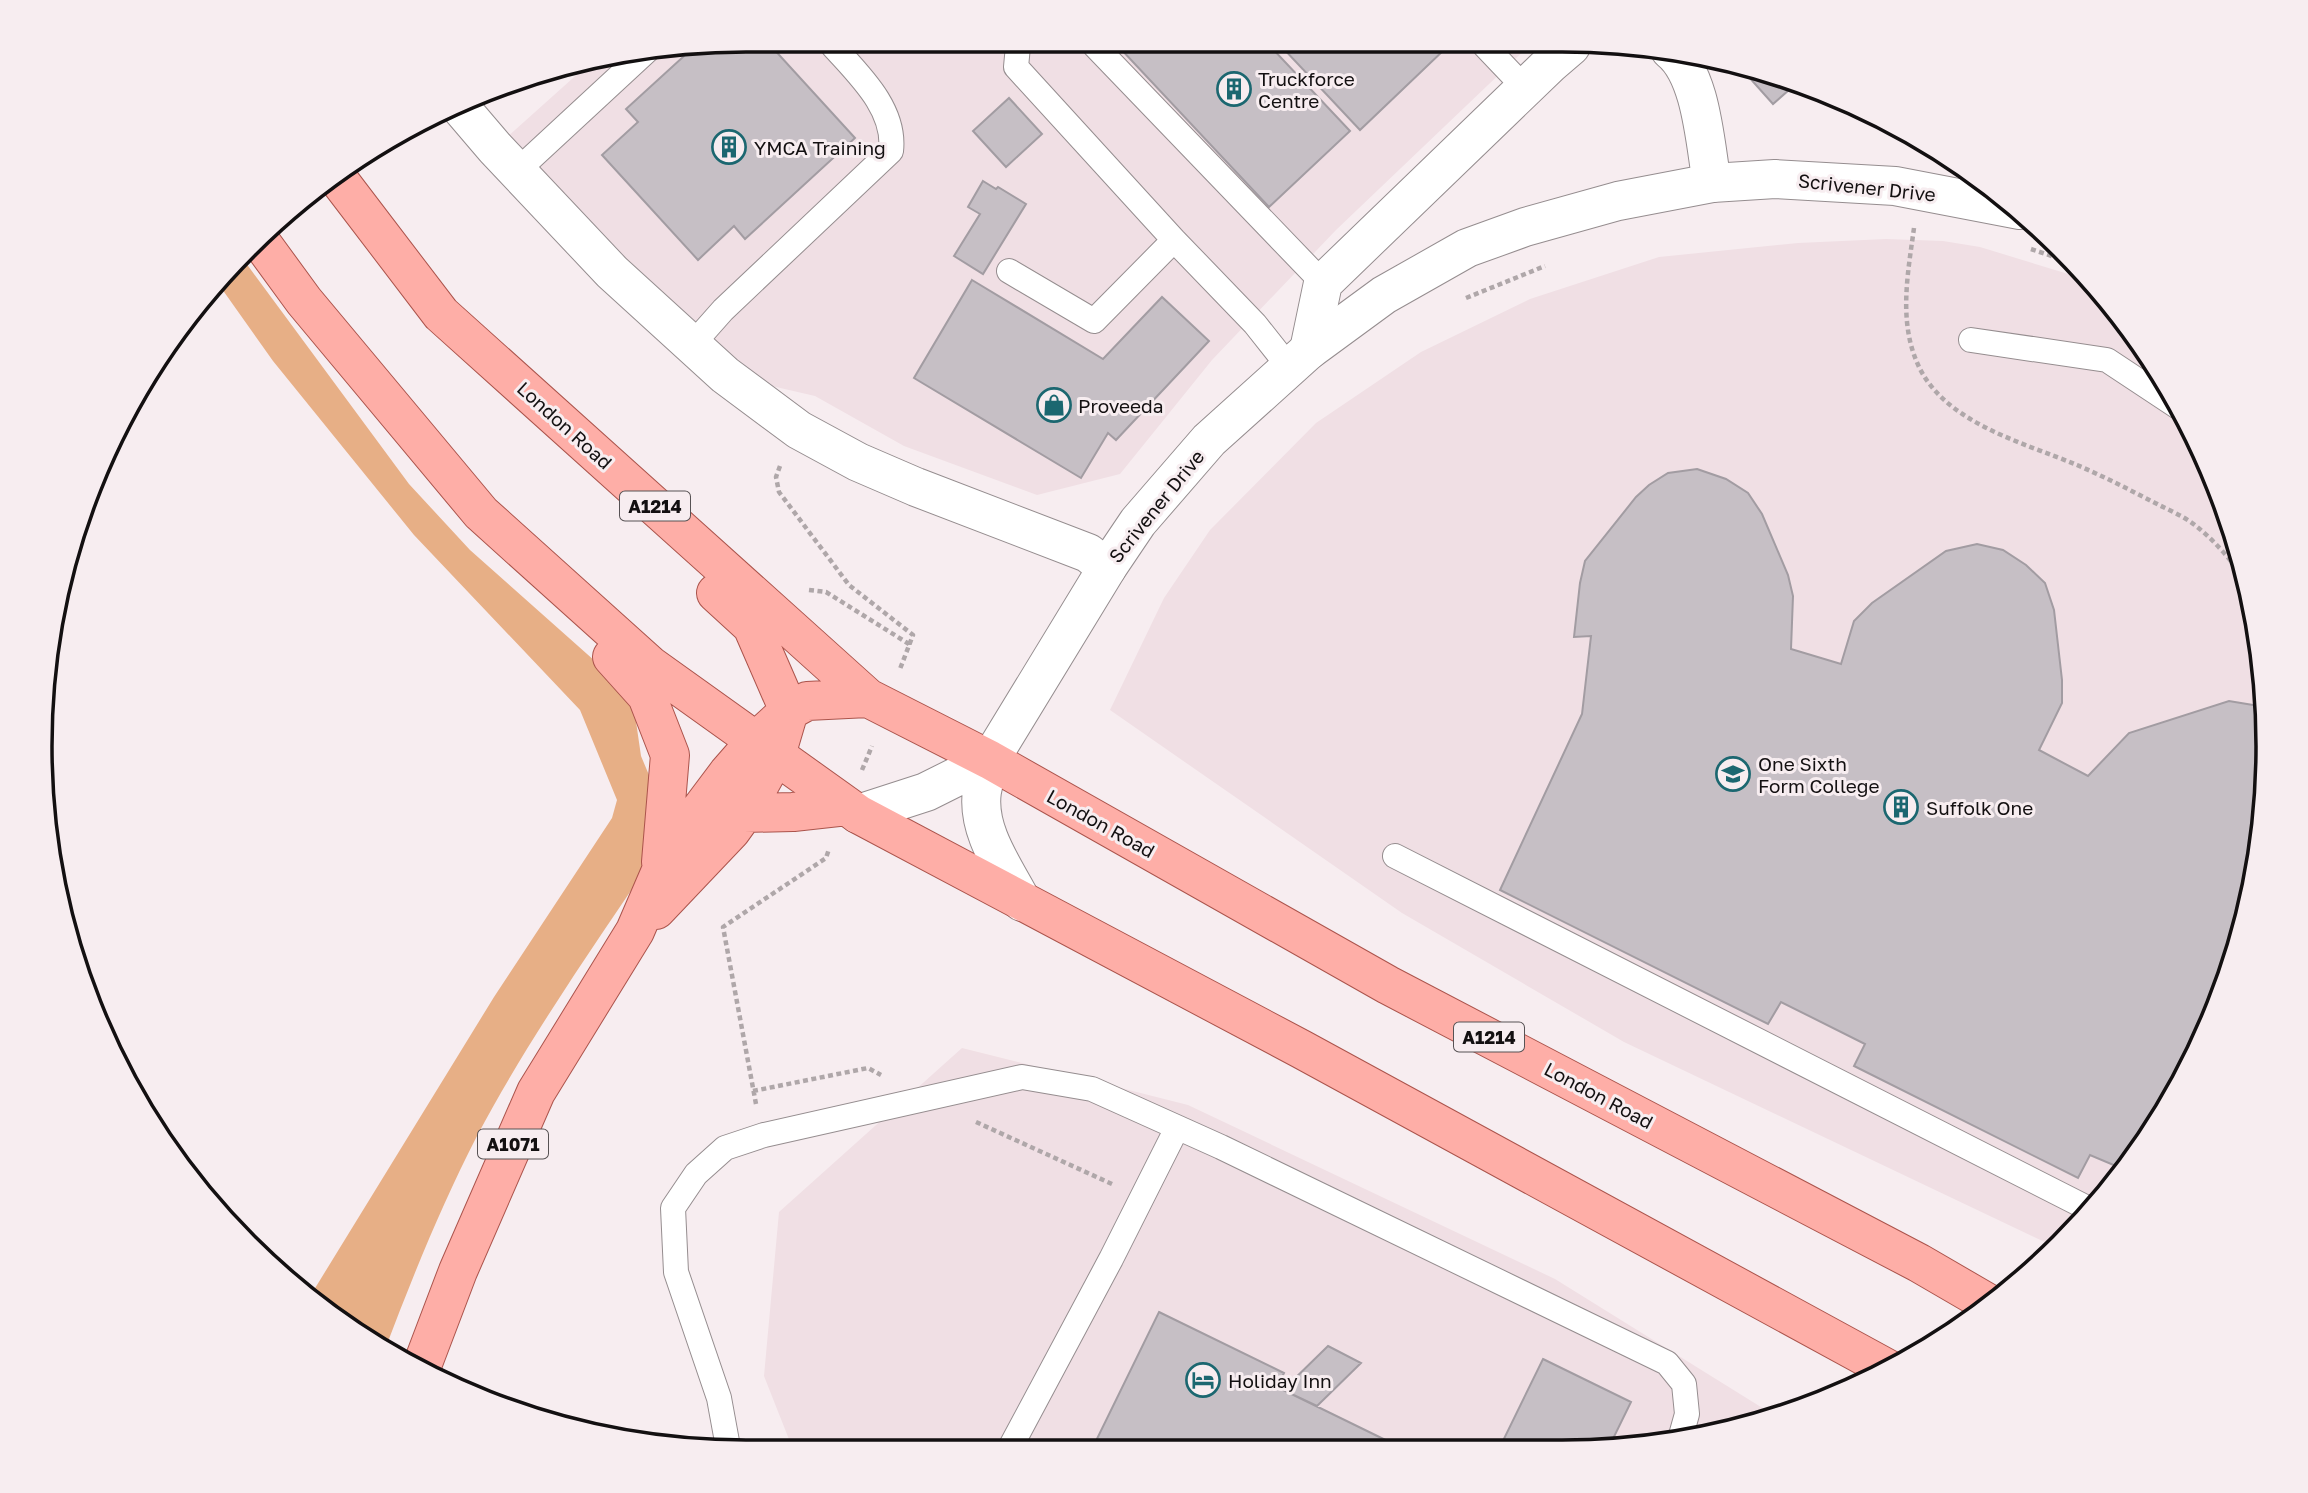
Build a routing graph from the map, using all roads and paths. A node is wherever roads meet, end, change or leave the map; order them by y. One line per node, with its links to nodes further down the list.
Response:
1 (839, 52): 23 (lane)
2 (1017, 52): 15 (lane)
3 (1101, 52): 19 (lane)
4 (1491, 52): 8 (lane)
5 (1564, 52): 8 (street)
6 (635, 62): 10 (lane)
7 (1680, 63): 12 (street)
8 (1525, 88): 19 (street)
9 (465, 112): 10 (street)
10 (517, 171): 23 (street)
11 (341, 183): 21 (main road, London Road / A1214)
12 (1712, 183): 14 (street, Scrivener Drive); 24 (street, Scrivener Drive)
13 (1914, 224): 28 (path)
14 (2022, 229)
15 (1174, 240): 18 (lane); 24 (lane)
16 (265, 248): 27 (main road)
17 (1552, 263): 20 (path)
18 (1009, 271)
19 (1323, 283): 24 (street)
20 (1464, 299)
21 (441, 314): 30 (main road, London Road / A1214); 33 (main road)
22 (1971, 340): 25 (lane)
23 (692, 345): 26 (street)
24 (1299, 358): 29 (street, Scrivener Drive)
25 (2160, 395)
26 (799, 430): 29 (street); 31 (path)
27 (484, 515): 34 (main road); 39 (main road)
28 (2230, 560)
29 (1107, 568): 35 (street, Scrivener Drive)
30 (761, 601): 31 (path); 32 (main road, London Road / A1214)
31 (909, 644): 32 (path)
32 (878, 702): 33 (main road); 35 (main road, London Road / A1214); 36 (path)
33 (789, 711): 34 (main road)
34 (766, 748): 36 (main road); 37 (main road); 39 (main road, A1071)
35 (990, 760): 36 (street); 40 (street, Scrivener Drive); 45 (main road, London Road / A1214)
36 (852, 810): 37 (main road); 40 (main road); 43 (path)
37 (744, 813): 41 (main road)
38 (1395, 856): 44 (lane)
39 (660, 873): 41 (main road, A1071)
40 (1022, 902): 47 (main road)
41 (635, 932): 46 (main road, A1071)
42 (1177, 1128): 43 (lane); 48 (lane); 50 (lane)
43 (764, 1135): 49 (lane)
44 (2082, 1205)
45 (1981, 1299)
46 (424, 1361)
47 (1878, 1364)
48 (1683, 1430)
49 (727, 1440)
50 (1014, 1440)

